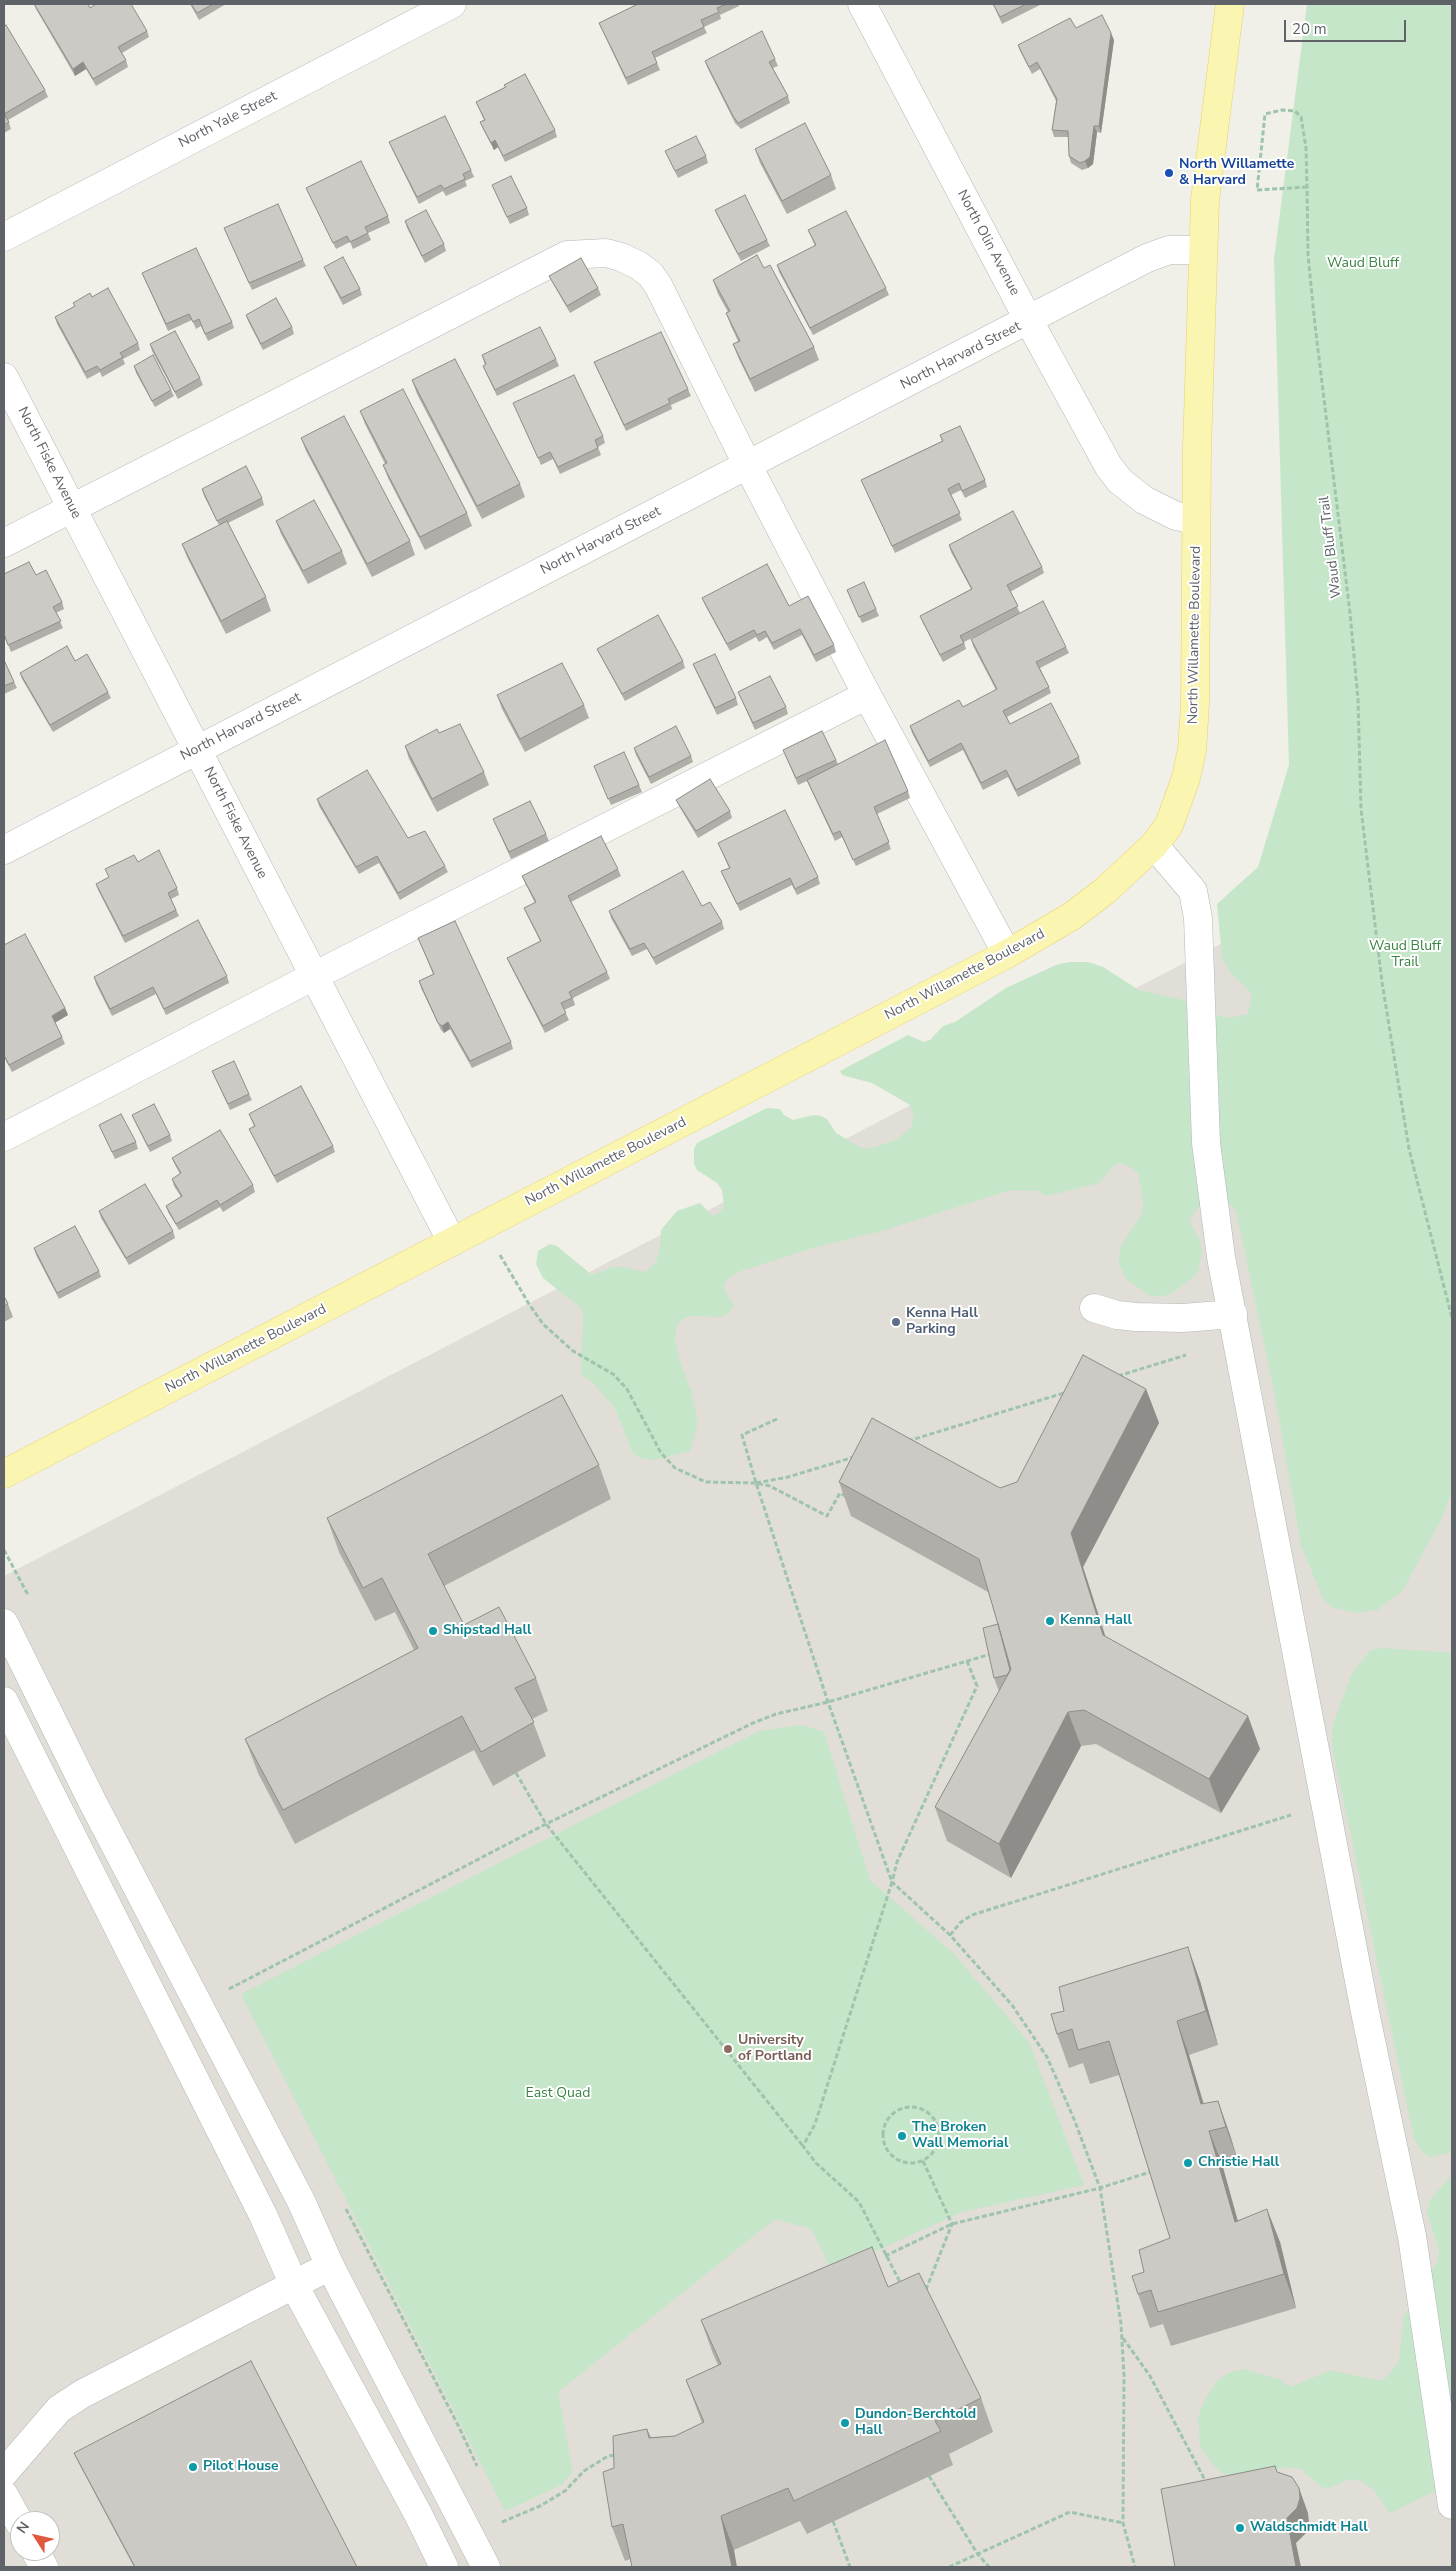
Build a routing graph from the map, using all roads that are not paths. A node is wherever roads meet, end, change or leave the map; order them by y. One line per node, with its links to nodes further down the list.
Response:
1 (452, 4): 4 (street, North Yale Street)
2 (862, 4): 6 (street, North Olin Avenue)
3 (1230, 4): 5 (main road, North Willamette Boulevard)
4 (4, 237)
5 (1203, 250): 6 (street, North Harvard Street); 10 (main road, North Willamette Boulevard)
6 (1029, 321): 8 (street, North Harvard Street); 10 (street, North Olin Avenue)
7 (4, 377): 9 (street, North Fiske Avenue)
8 (748, 466): 9 (street); 12 (street); 13 (street, North Harvard Street)
9 (72, 508): 11 (street); 13 (street, North Fiske Avenue)
10 (1196, 520): 14 (main road, North Willamette Boulevard)
11 (4, 543)
12 (867, 695): 16 (street); 17 (street)
13 (197, 750): 15 (street, North Harvard Street); 17 (street, North Fiske Avenue)
14 (1154, 845): 16 (main road, North Willamette Boulevard); 21 (street)
15 (4, 850)
16 (1007, 954): 19 (main road, North Willamette Boulevard)
17 (314, 976): 18 (street); 19 (street, North Fiske Avenue)
18 (4, 1137)
19 (452, 1242): 22 (main road, North Willamette Boulevard)
20 (1094, 1308): 21 (street)
21 (1233, 1314): 29 (street)
22 (4, 1474)
23 (4, 1623): 25 (street)
24 (4, 1701): 26 (street)
25 (330, 2266): 26 (street); 32 (street)
26 (294, 2285): 27 (street); 31 (street)
27 (4, 2473)
28 (4, 2495): 30 (street)
29 (1452, 2504)
30 (13, 2511)
31 (444, 2567)
32 (486, 2567)

